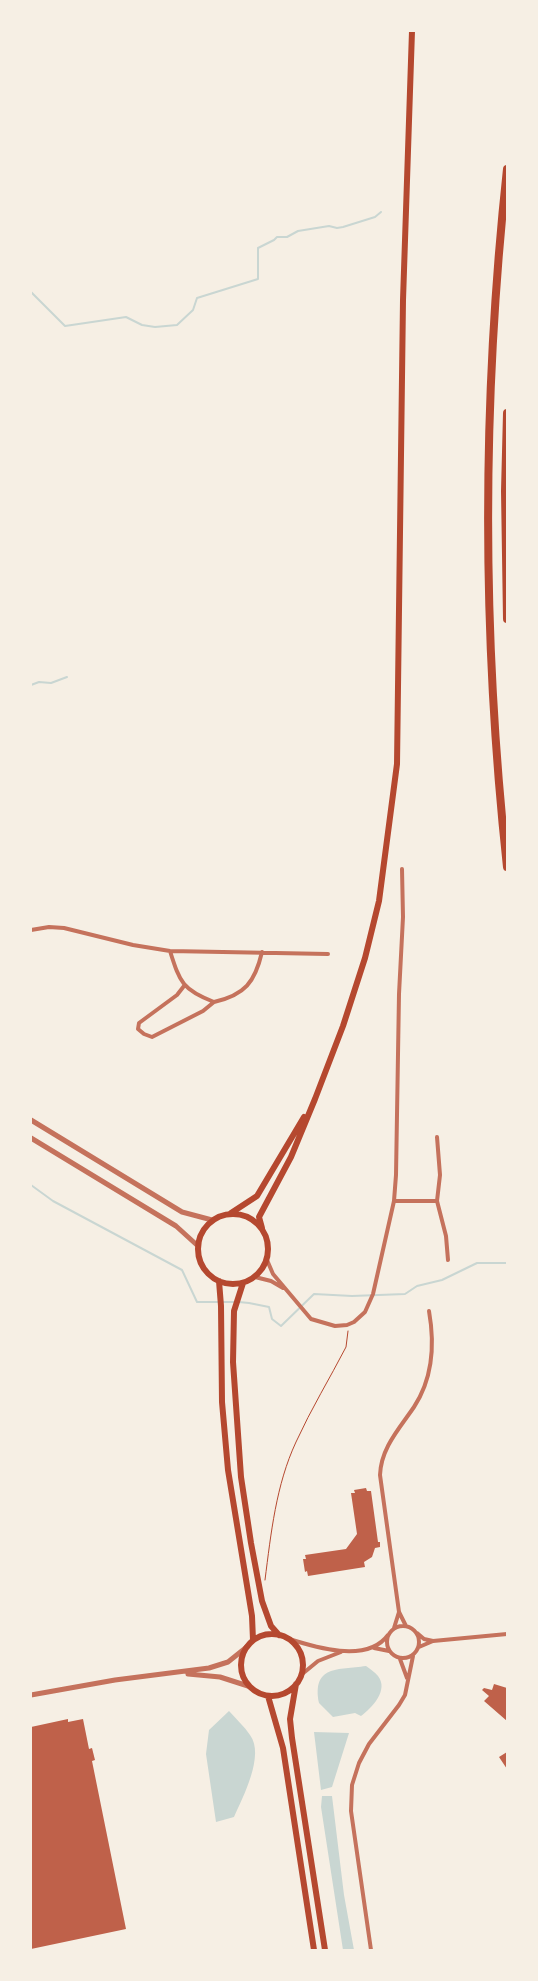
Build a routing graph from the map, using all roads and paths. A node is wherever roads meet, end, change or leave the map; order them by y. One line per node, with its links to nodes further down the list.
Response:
1 (412, 31): 14 (main road)
2 (507, 170): 6 (highway)
3 (507, 413): 4 (highway)
4 (506, 432): 5 (highway)
5 (507, 619)
6 (507, 867)
7 (402, 869): 18 (street)
8 (31, 930): 9 (street)
9 (170, 951): 10 (street); 12 (street)
10 (262, 952): 11 (street); 13 (street)
11 (328, 954)
12 (184, 986): 13 (street); 13 (street)
13 (214, 1002)
14 (315, 1099): 20 (main road); 22 (main road)
15 (31, 1120): 21 (street)
16 (437, 1137): 19 (street)
17 (31, 1138): 23 (street)
18 (394, 1201): 19 (street); 31 (street)
19 (437, 1201): 25 (street)
20 (231, 1213): 21 (main road); 22 (main road)
21 (212, 1220): 23 (main road)
22 (262, 1228): 24 (main road)
23 (198, 1246): 27 (main road)
24 (267, 1260): 26 (main road); 29 (street)
25 (448, 1260)
26 (255, 1277): 28 (main road); 29 (street)
27 (219, 1281): 28 (main road); 40 (main road)
28 (243, 1283): 39 (main road)
29 (285, 1289): 31 (street)
30 (429, 1311): 33 (street)
31 (347, 1325): 32 (path)
32 (265, 1582)
33 (398, 1612): 34 (street); 35 (street)
34 (406, 1626): 35 (street); 36 (street)
35 (394, 1628): 38 (street)
36 (416, 1631): 41 (street); 43 (street)
37 (507, 1634): 41 (street)
38 (388, 1635): 44 (street); 46 (street)
39 (283, 1637): 40 (main road); 45 (street); 50 (main road)
40 (253, 1640): 42 (main road)
41 (433, 1641): 43 (street)
42 (248, 1646): 49 (street); 53 (main road)
43 (419, 1647): 47 (street)
44 (374, 1648): 45 (street); 46 (street)
45 (343, 1651): 50 (street)
46 (389, 1651): 48 (street)
47 (413, 1656): 48 (street); 51 (street)
48 (400, 1658): 51 (street)
49 (175, 1674): 53 (street); 54 (street)
50 (301, 1675): 52 (main road)
51 (408, 1680): 58 (street)
52 (296, 1684): 55 (main road); 57 (main road)
53 (248, 1686): 55 (main road)
54 (31, 1695)
55 (268, 1696): 56 (main road)
56 (314, 1950)
57 (325, 1950)
58 (371, 1950)

